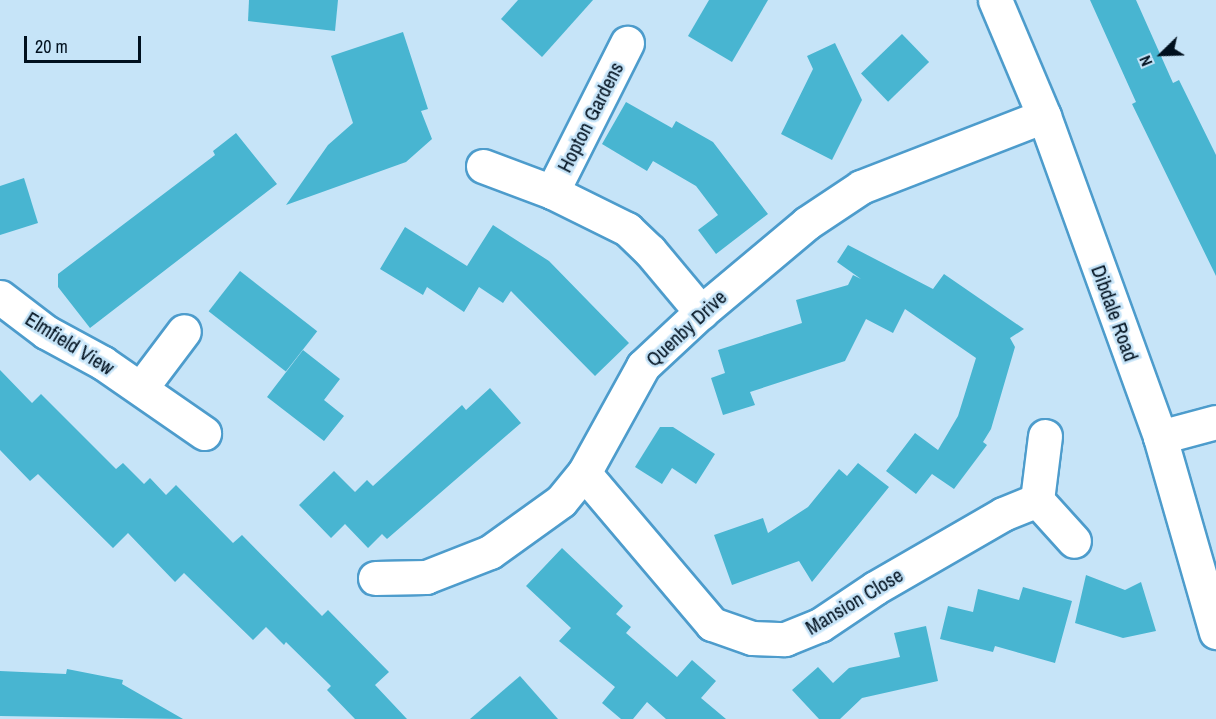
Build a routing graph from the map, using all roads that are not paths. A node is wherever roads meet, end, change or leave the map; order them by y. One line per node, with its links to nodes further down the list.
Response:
1 (995, 0): 3 (street, Dibdale Road)
2 (627, 43): 5 (street, Hopton Gardens)
3 (1044, 116): 7 (street, Quenby Drive); 13 (street, Dibdale Road)
4 (483, 166): 5 (street, Hopton Gardens)
5 (552, 192): 7 (street, Hopton Gardens)
6 (0, 297): 9 (street, Elmfield View)
7 (700, 312): 14 (street, Quenby Drive)
8 (184, 331): 9 (street)
9 (141, 388): 11 (street, Elmfield View)
10 (1216, 422): 13 (street)
11 (204, 433)
12 (1045, 436): 15 (street)
13 (1160, 437): 18 (street, Dibdale Road)
14 (584, 473): 15 (street, Mansion Close); 17 (street, Quenby Drive)
15 (1037, 500): 16 (street)
16 (1074, 541)
17 (375, 578)
18 (1216, 632)

